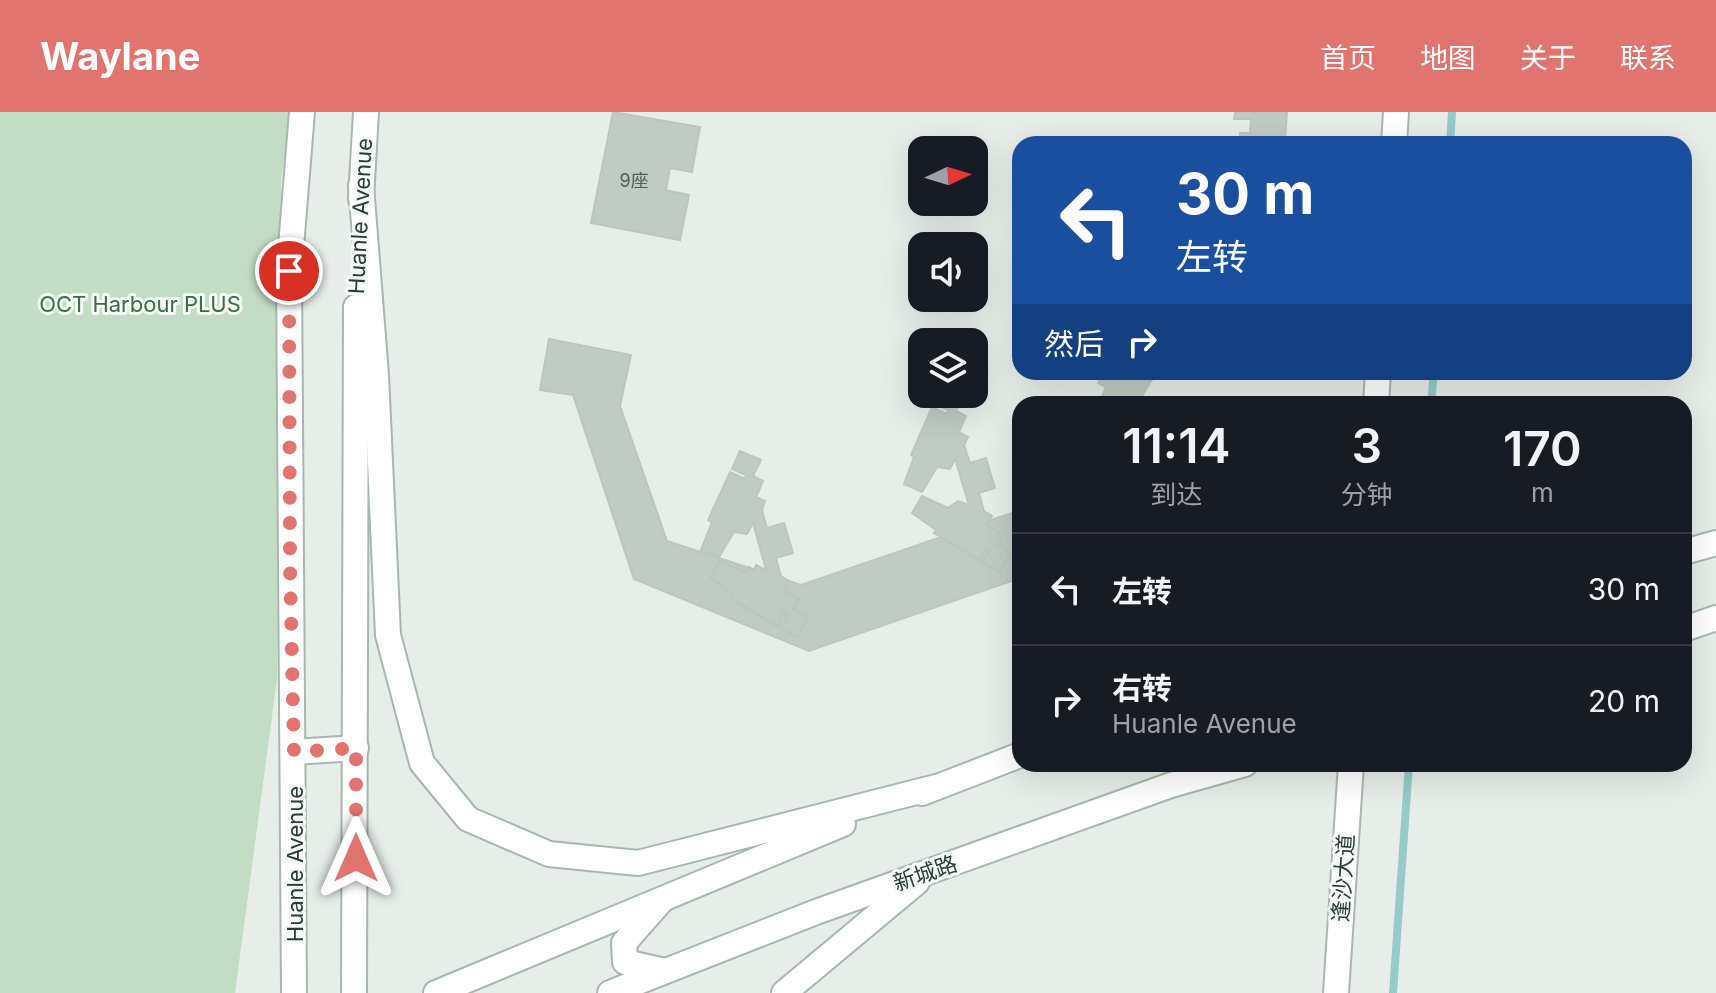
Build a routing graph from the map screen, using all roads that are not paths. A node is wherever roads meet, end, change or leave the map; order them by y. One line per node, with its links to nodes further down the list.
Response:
1 (302, 112): 11 (street, Huanle Avenue)
2 (366, 112): 5 (street, Huanle Avenue)
3 (1396, 112): 4 (street)
4 (1394, 136)
5 (361, 185): 10 (street, Huanle Avenue); 15 (street)
6 (1716, 543): 7 (street)
7 (1692, 550)
8 (1716, 618): 9 (street)
9 (1692, 626)
10 (356, 748): 11 (street); 20 (street, Huanle Avenue)
11 (294, 752): 19 (street, Huanle Avenue)
12 (1012, 758): 15 (street)
13 (1217, 772): 16 (street, 新城路)
14 (1350, 772): 24 (street, 逢沙大道)
15 (936, 787): 17 (street)
16 (930, 872): 18 (street, 新城路); 23 (street)
17 (665, 896): 18 (street); 21 (street)
18 (665, 971): 22 (street, 新城路)
19 (294, 993)
20 (354, 993)
21 (436, 993)
22 (610, 993)
23 (784, 993)
24 (1336, 993)

